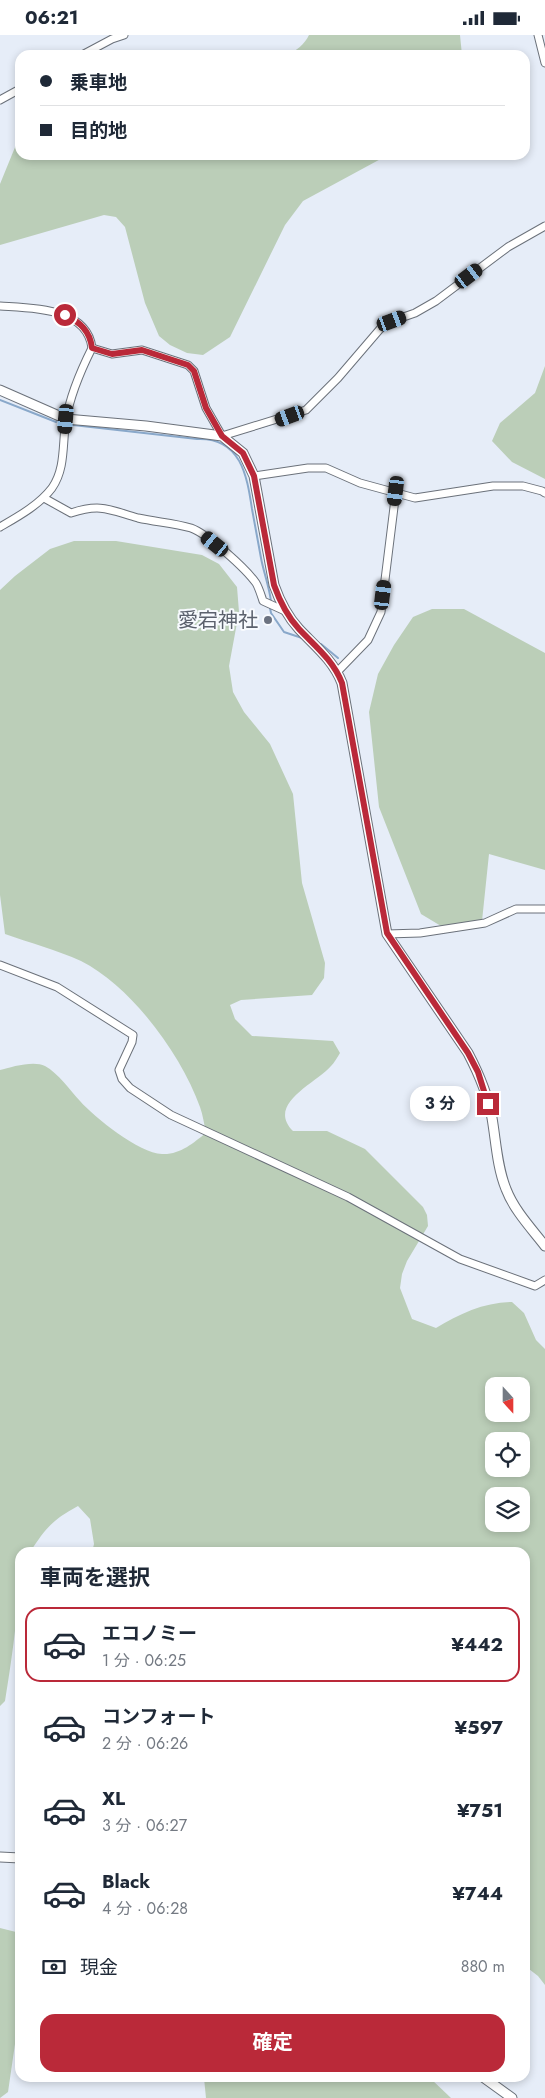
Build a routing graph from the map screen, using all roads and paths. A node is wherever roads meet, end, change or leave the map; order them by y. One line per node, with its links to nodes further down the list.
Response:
1 (124, 35): 3 (street)
2 (538, 35): 4 (street)
3 (91, 50)
4 (545, 63)
5 (15, 92): 6 (street)
6 (0, 100)
7 (545, 226): 12 (street)
8 (0, 306): 9 (street)
9 (92, 348): 11 (street); 12 (street)
10 (0, 391): 11 (street)
11 (66, 419): 12 (street); 16 (street)
12 (222, 436): 13 (street)
13 (254, 476): 14 (street); 18 (street)
14 (396, 491): 15 (street); 19 (street)
15 (545, 493)
16 (44, 498): 17 (street); 18 (street)
17 (0, 527)
18 (285, 611): 19 (street)
19 (338, 671): 21 (street)
20 (545, 909): 21 (street)
21 (387, 933): 23 (street)
22 (0, 965): 24 (street)
23 (545, 1246)
24 (545, 1280)
25 (0, 1857): 26 (street)
26 (15, 1858)
27 (490, 2082): 28 (street)
28 (512, 2098)

